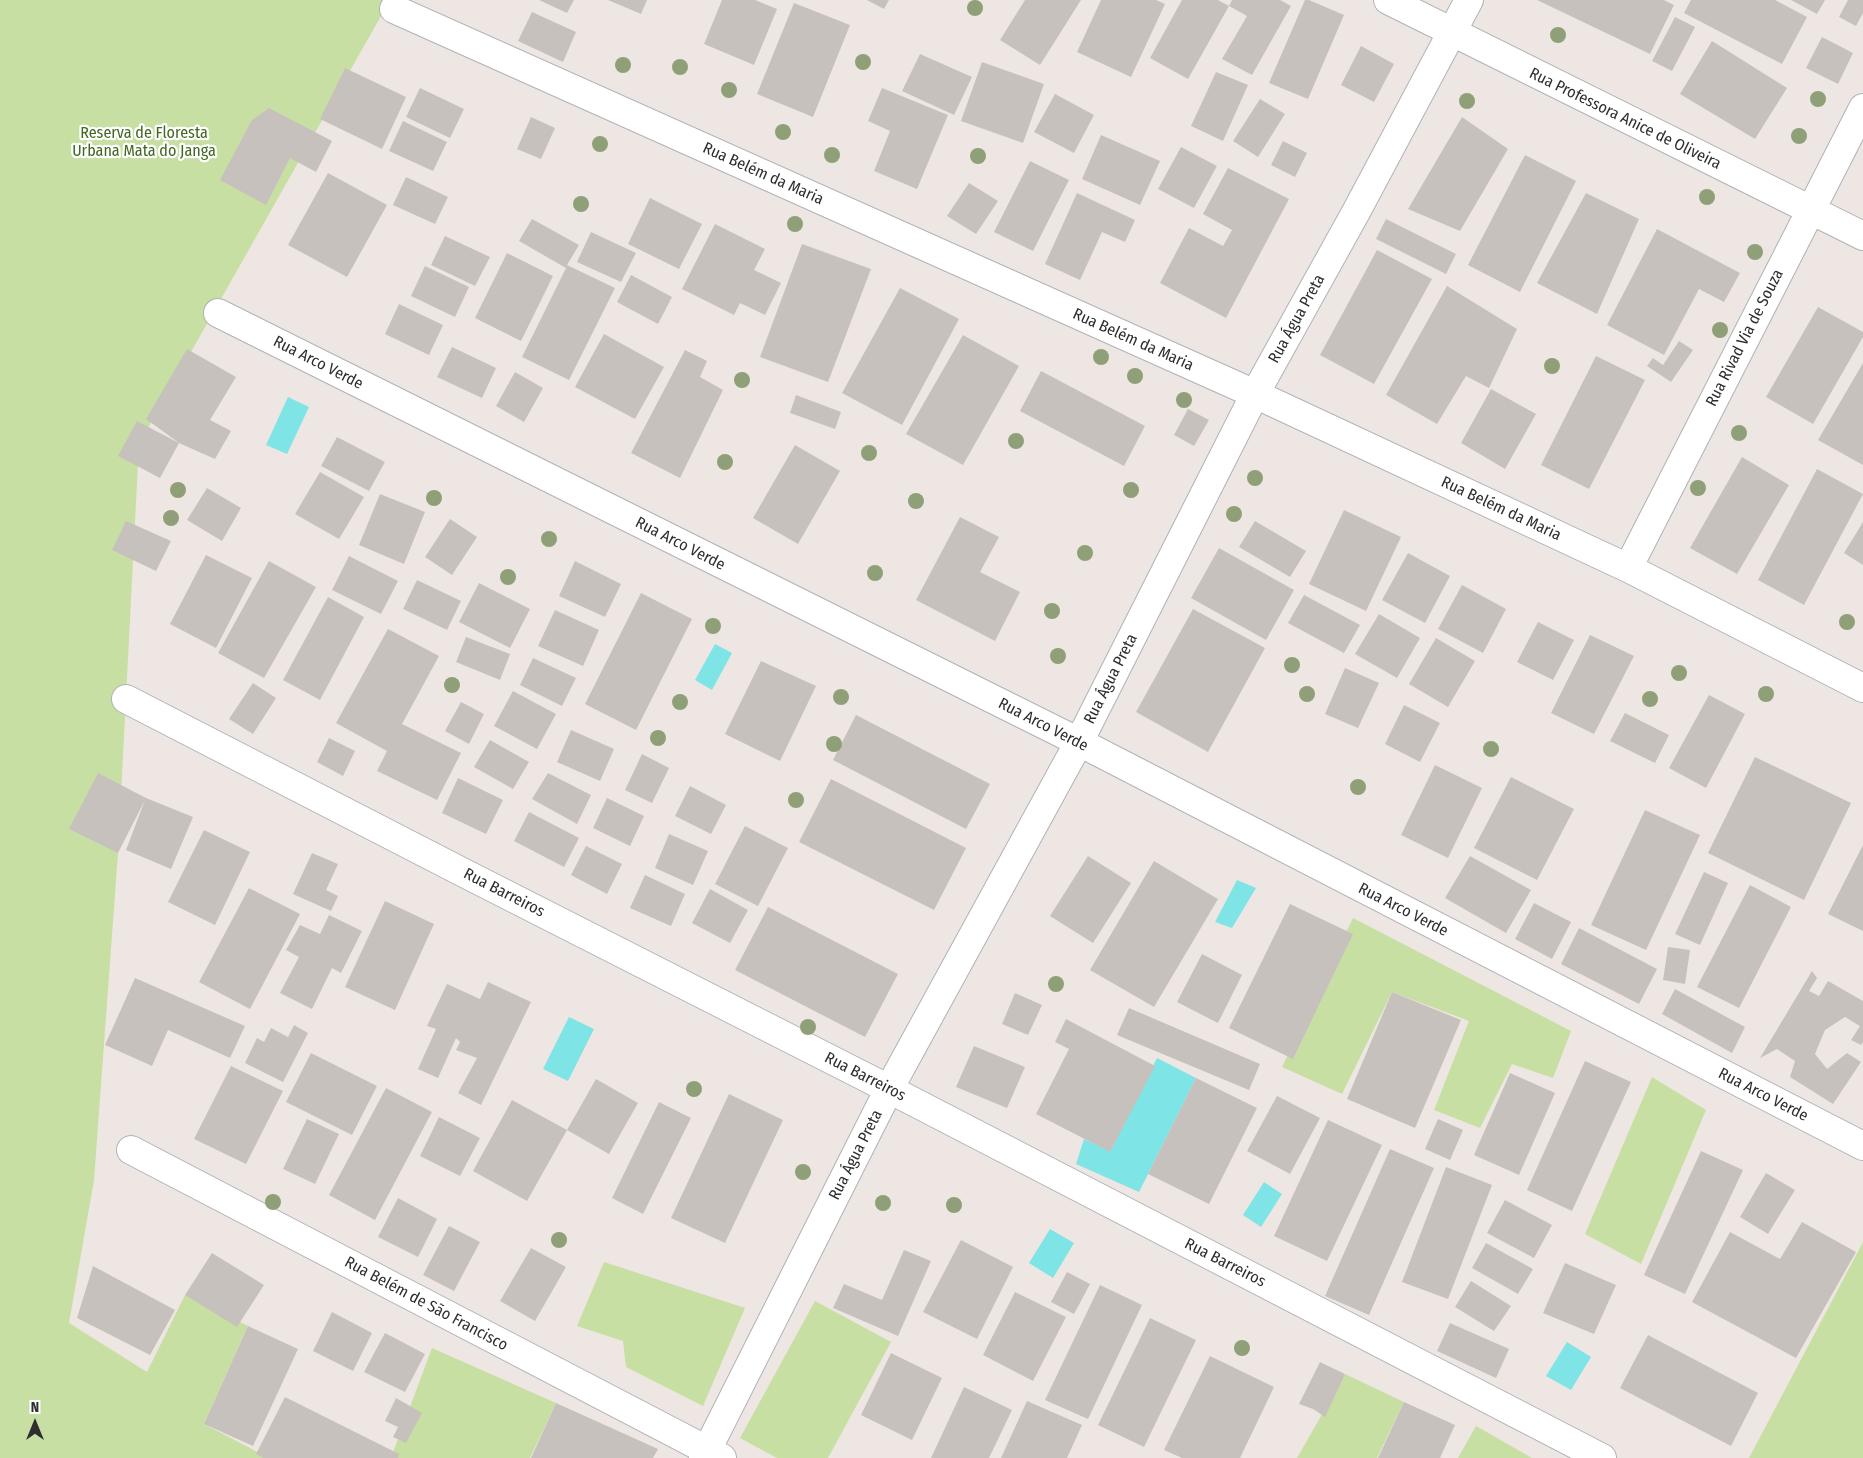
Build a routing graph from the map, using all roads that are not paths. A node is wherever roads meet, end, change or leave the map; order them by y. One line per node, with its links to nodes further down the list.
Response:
1 (1388, 0): 4 (street, Rua Professora Anice de Oliveira)
2 (1469, 0): 4 (street, Rua Água Preta)
3 (394, 9): 9 (street, Rua Belém da Maria)
4 (1451, 33): 6 (street, Rua Professora Anice de Oliveira); 9 (street, Rua Água Preta)
5 (1863, 108): 6 (street, Rua Rivad Via de Souza)
6 (1810, 210): 7 (street, Rua Professora Anice de Oliveira); 10 (street, Rua Rivad Via de Souza)
7 (1863, 236)
8 (218, 313): 13 (street, Rua Arco Verde)
9 (1255, 394): 10 (street, Rua Belém da Maria); 13 (street, Rua Água Preta)
10 (1628, 568): 11 (street, Rua Belém da Maria)
11 (1863, 688)
12 (126, 699): 14 (street, Rua Barreiros)
13 (1078, 742): 14 (street, Rua Água Preta); 15 (street, Rua Arco Verde)
14 (889, 1089): 17 (street, Rua Água Preta); 18 (street, Rua Barreiros)
15 (1863, 1146)
16 (131, 1150): 17 (street, Rua Belém de São Francisco)
17 (710, 1455)
18 (1602, 1458)

